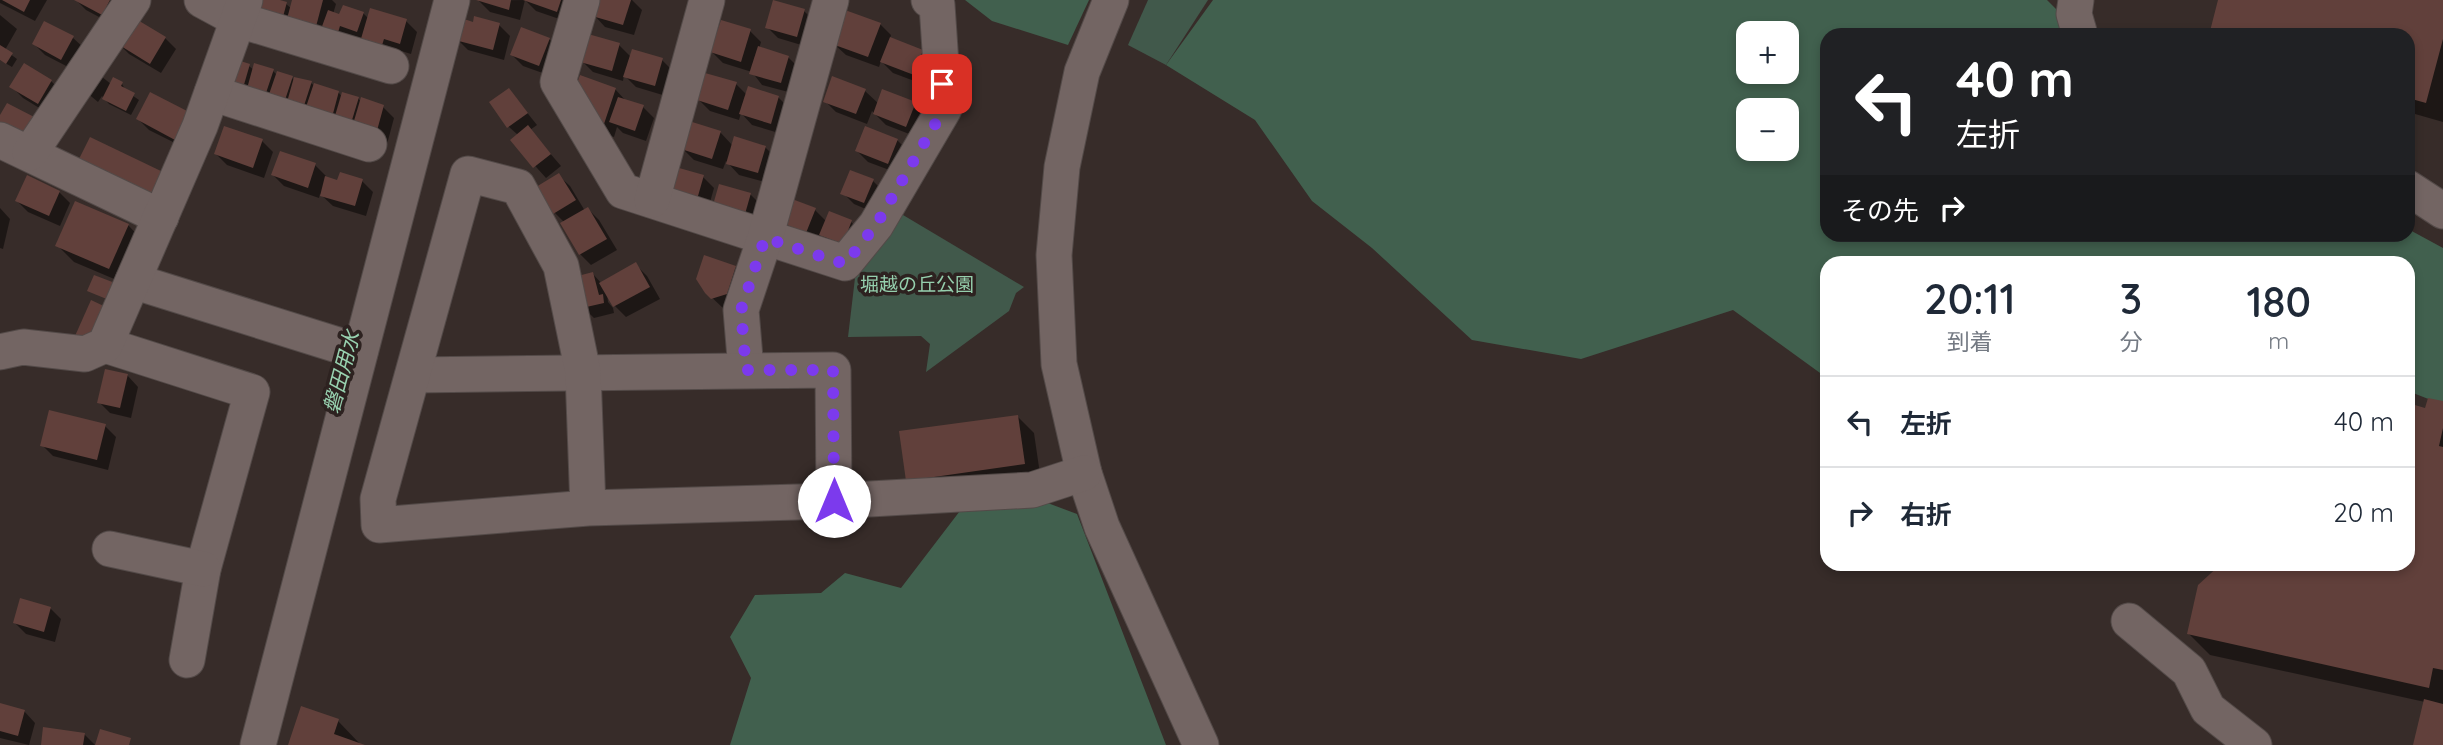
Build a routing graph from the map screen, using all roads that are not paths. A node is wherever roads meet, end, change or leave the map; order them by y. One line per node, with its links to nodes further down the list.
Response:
1 (133, 0): 15 (street)
2 (202, 0): 10 (street)
3 (452, 0): 24 (street)
4 (582, 0): 17 (street)
5 (707, 0): 17 (street)
6 (831, 0): 20 (street)
7 (929, 0): 20 (street)
8 (1111, 0): 28 (street)
9 (2076, 0): 11 (street)
10 (242, 10): 12 (street); 13 (street)
11 (2078, 28)
12 (391, 66)
13 (212, 93): 14 (street); 19 (street)
14 (369, 144)
15 (15, 146): 19 (street)
16 (2415, 193): 18 (street)
17 (652, 200): 20 (street)
18 (2443, 211)
19 (161, 216): 21 (street)
20 (765, 238): 25 (street)
21 (133, 281): 22 (street); 24 (street)
22 (105, 345): 23 (street); 32 (street)
23 (0, 352)
24 (360, 352): 35 (street)
25 (746, 370): 26 (street); 29 (street)
26 (583, 372): 27 (street); 27 (street); 30 (street)
27 (413, 374): 30 (street)
28 (1084, 473): 29 (street); 36 (street)
29 (834, 501): 30 (street)
30 (588, 508)
31 (110, 549): 32 (street)
32 (203, 569): 34 (street)
33 (2129, 621): 37 (street)
34 (187, 660)
35 (258, 745)
36 (1200, 745)
37 (2254, 745)

